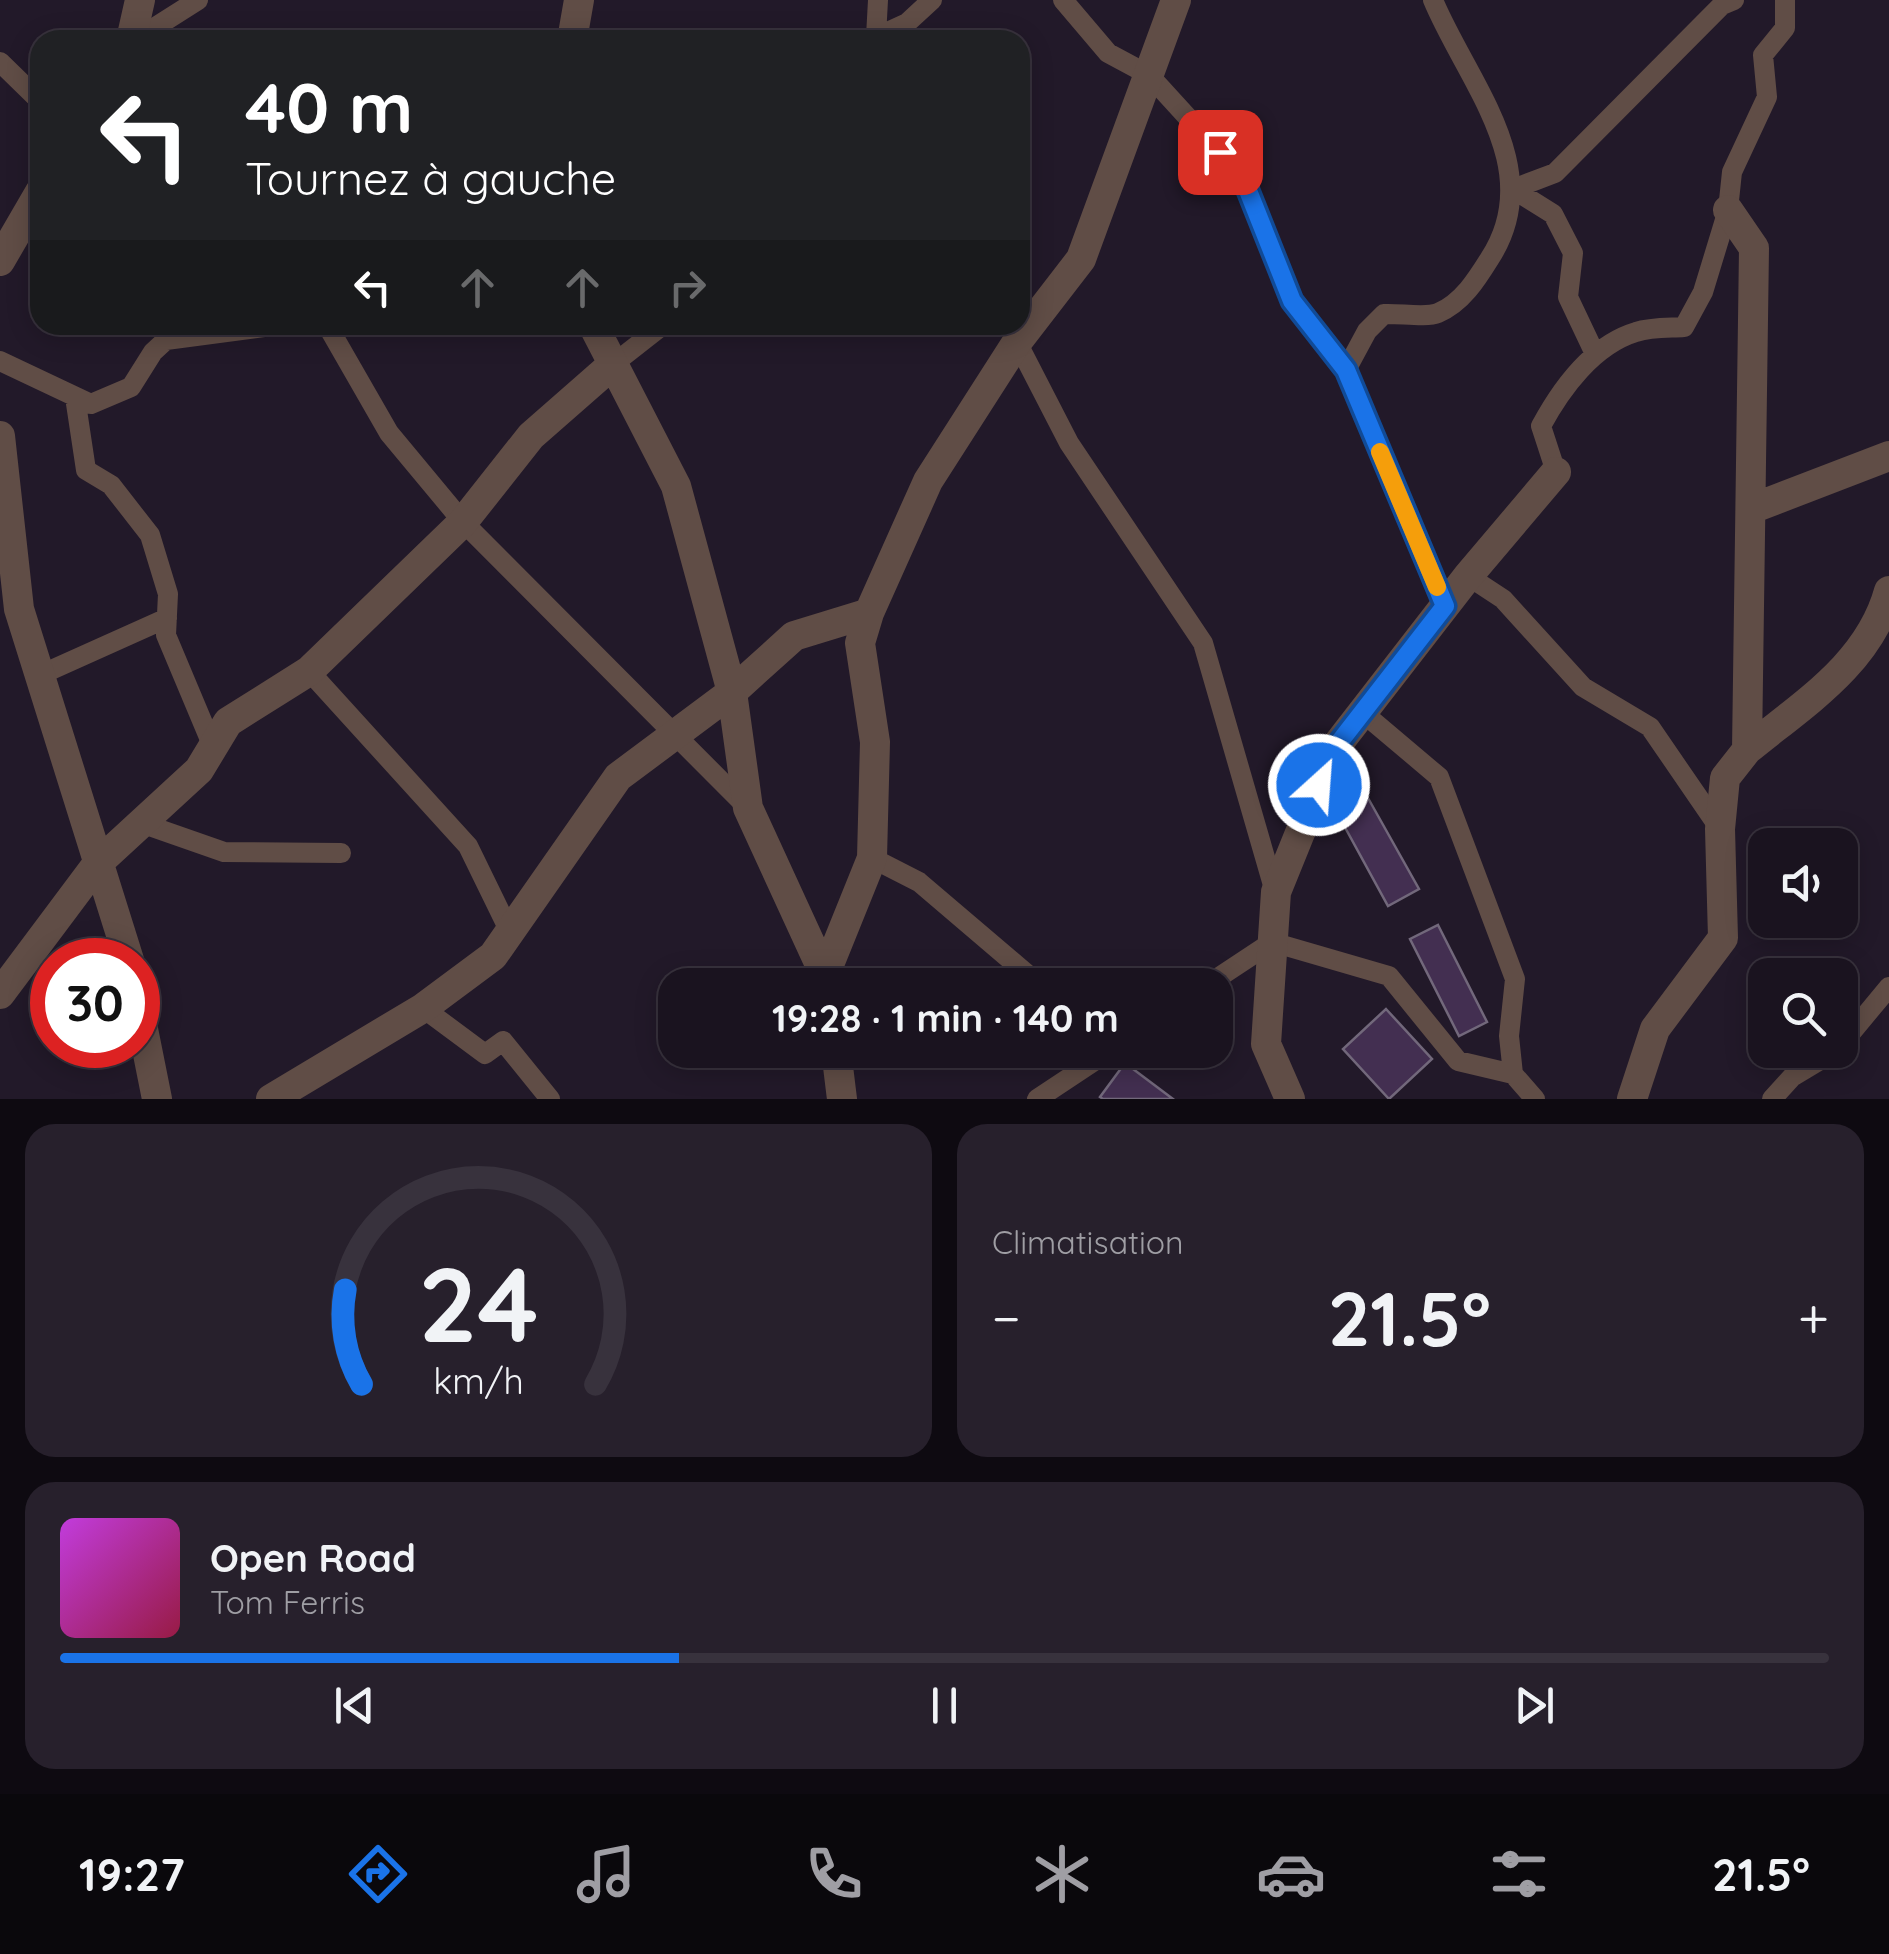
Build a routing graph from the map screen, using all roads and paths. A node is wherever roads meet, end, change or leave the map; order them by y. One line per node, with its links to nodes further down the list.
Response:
1 (140, 0): 11 (street)
2 (198, 0): 12 (lane)
3 (579, 0): 13 (street)
4 (878, 0): 14 (lane)
5 (932, 0): 15 (lane)
6 (1063, 0): 17 (lane)
7 (1176, 0): 17 (street)
8 (1434, 0): 19 (lane)
9 (1734, 0): 19 (lane)
10 (1786, 0): 21 (lane)
11 (135, 30)
12 (149, 30)
13 (574, 30)
14 (874, 30)
15 (891, 30)
16 (0, 62): 18 (lane)
17 (1148, 74): 23 (street); 33 (lane)
18 (30, 91)
19 (1514, 189): 30 (lane); 33 (lane)
20 (30, 209): 22 (street)
21 (1728, 210): 30 (lane); 38 (street)
22 (0, 261)
23 (1030, 325)
24 (204, 335): 34 (lane)
25 (333, 335): 39 (lane)
26 (598, 335): 32 (street)
27 (650, 335): 32 (lane)
28 (1022, 335): 29 (street)
29 (1017, 342): 43 (street); 58 (lane)
30 (1596, 354): 37 (lane)
31 (0, 361): 34 (lane)
32 (612, 365): 39 (street); 47 (street)
33 (1346, 370): 42 (lane)
34 (75, 397): 44 (lane)
35 (0, 436): 46 (street)
36 (1889, 456): 38 (street)
37 (1556, 472): 40 (street)
38 (1751, 510): 51 (street)
39 (463, 522): 45 (street); 49 (lane)
40 (1468, 576): 42 (street); 54 (lane)
41 (1889, 591): 51 (street)
42 (1445, 606): 48 (street)
43 (869, 613): 47 (street); 56 (street)
44 (167, 618): 46 (lane); 50 (lane)
45 (310, 671): 50 (street); 59 (lane)
46 (40, 675): 57 (street)
47 (732, 692): 49 (street); 52 (street)
48 (1362, 712): 58 (street); 74 (lane)
49 (676, 734): 52 (lane); 59 (street)
50 (213, 746): 53 (street)
51 (1747, 750): 54 (street)
52 (748, 808): 62 (street)
53 (141, 823): 55 (lane); 57 (street)
54 (1720, 828): 83 (street)
55 (341, 852)
56 (872, 858): 63 (street); 64 (lane)
57 (98, 862): 60 (street); 67 (street)
58 (1276, 892): 61 (street)
59 (510, 932): 68 (street)
60 (122, 938)
61 (1272, 942): 65 (lane); 74 (lane); 81 (street)
62 (822, 968)
63 (831, 968)
64 (1020, 968)
65 (1233, 968)
66 (1889, 986): 69 (lane)
67 (0, 994)
68 (423, 1008): 75 (street); 78 (lane)
69 (1858, 1024)
70 (151, 1068): 76 (street)
71 (838, 1068): 79 (street)
72 (1079, 1068): 80 (lane)
73 (1806, 1068): 84 (lane)
74 (1513, 1074): 82 (lane)
75 (301, 1092): 77 (street)
76 (157, 1099)
77 (271, 1099)
78 (550, 1099)
79 (842, 1099)
80 (1037, 1099)
81 (1290, 1099)
82 (1534, 1099)
83 (1632, 1099)
84 (1772, 1099)

